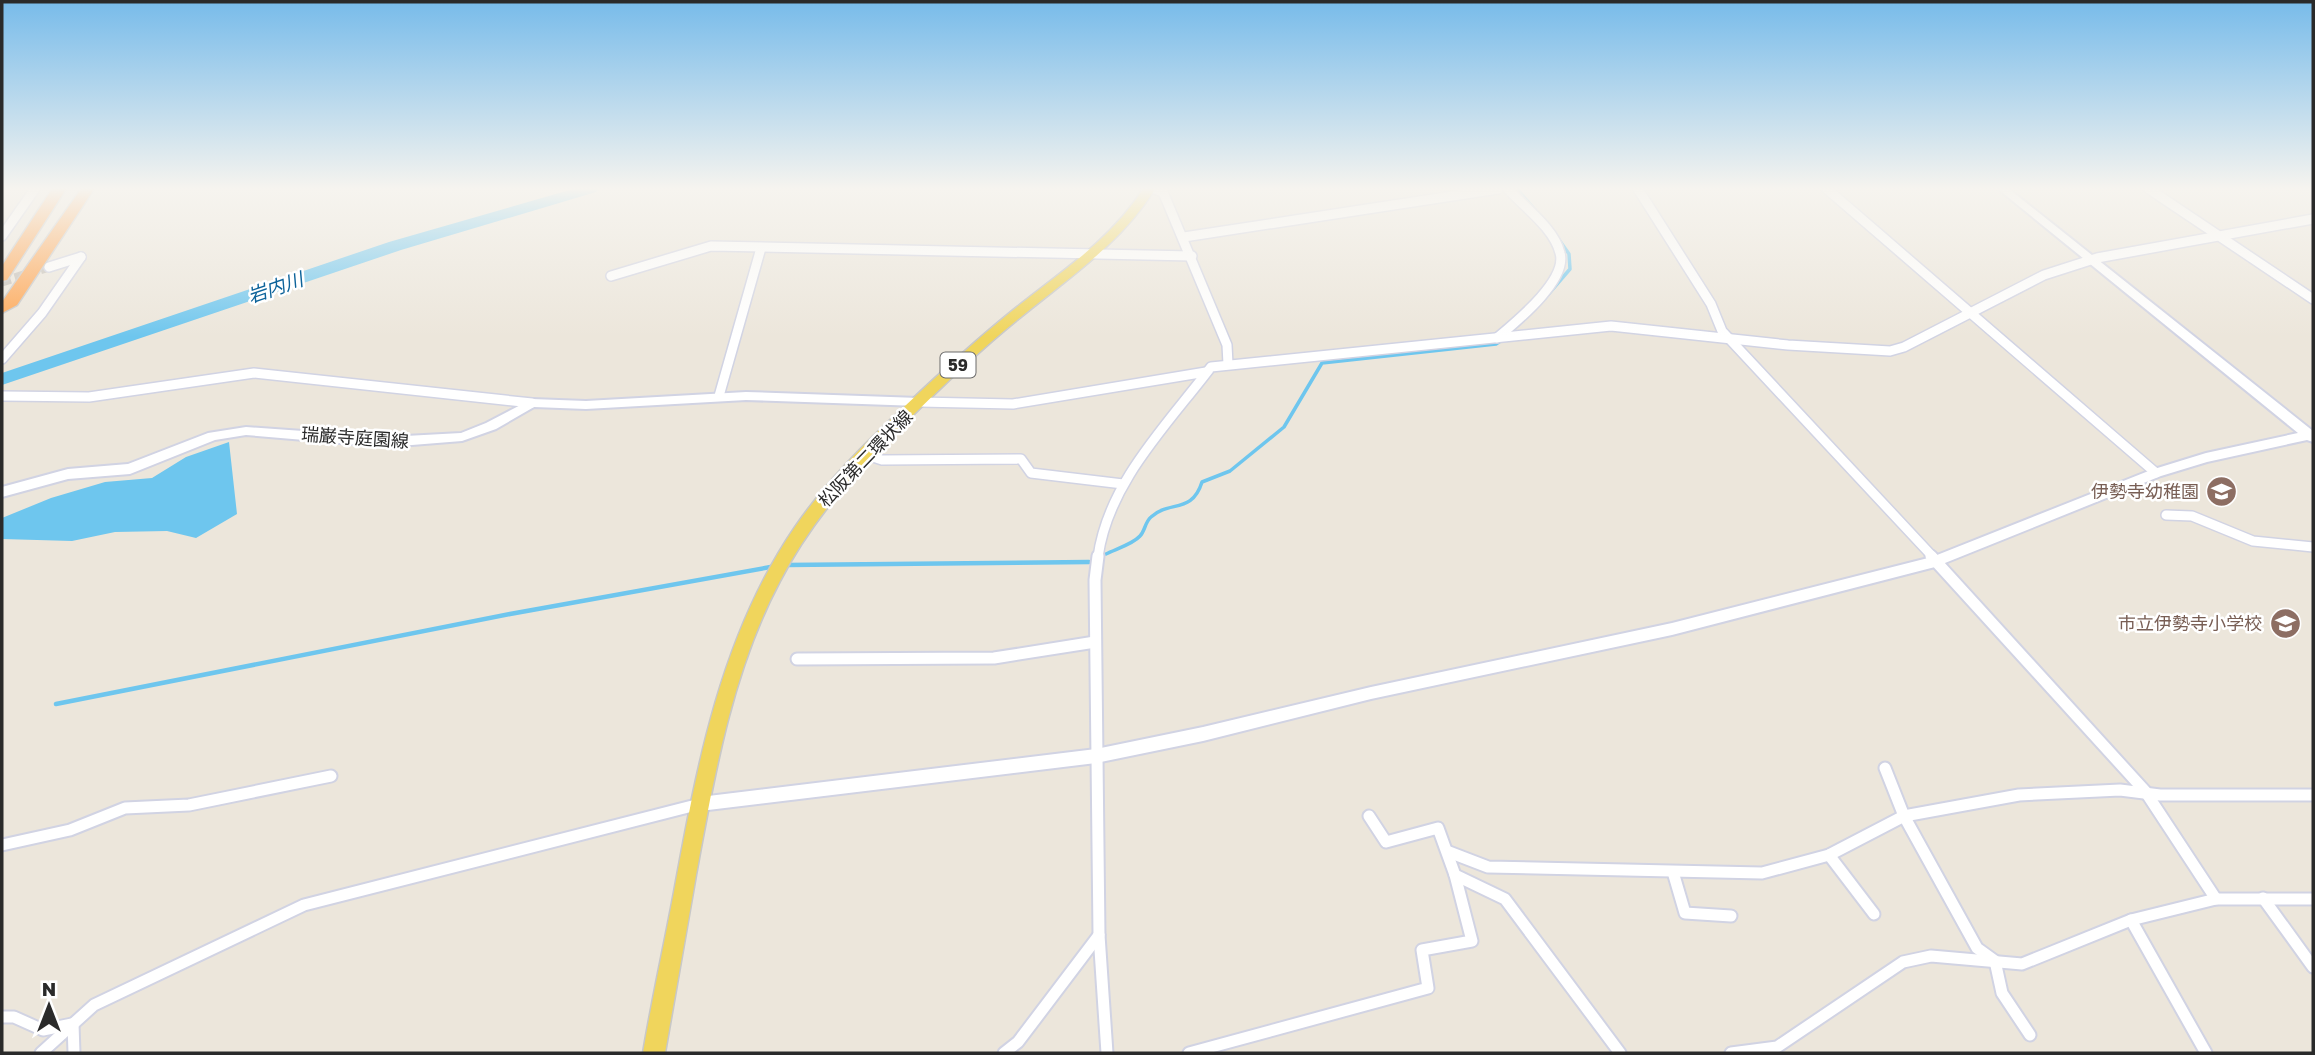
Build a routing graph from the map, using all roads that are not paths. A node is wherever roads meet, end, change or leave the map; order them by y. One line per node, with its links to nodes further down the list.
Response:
1 (28, 238): 18 (highway)
2 (43, 238): 20 (highway)
3 (54, 238): 21 (highway)
4 (1106, 238): 13 (main road, 松阪第二環状線 / 59)
5 (1185, 238): 14 (street)
6 (1551, 238): 23 (street)
7 (1669, 238): 24 (street)
8 (1884, 238): 22 (street)
9 (2062, 238): 15 (street)
10 (2197, 238): 15 (street)
11 (2223, 238): 19 (street)
12 (761, 248): 13 (street); 17 (street); 29 (street)
13 (1088, 254): 14 (street); 30 (main road, 松阪第二環状線 / 59)
14 (1192, 256): 26 (street)
15 (2090, 261): 22 (street); 32 (street)
16 (49, 267): 25 (street)
17 (611, 276)
18 (2, 277)
19 (2313, 299)
20 (2, 302)
21 (2, 309)
22 (1969, 312): 24 (street); 34 (street)
23 (1502, 338): 24 (street); 26 (street)
24 (1728, 338): 39 (street)
25 (2, 359)
26 (1228, 364): 27 (street)
27 (1206, 372): 30 (street); 35 (street)
28 (2, 396): 31 (street)
29 (719, 396): 30 (street); 31 (street)
30 (919, 402): 33 (main road, 松阪第二環状線 / 59)
31 (532, 403): 36 (street, 瑞巌寺庭園線)
32 (2312, 436): 34 (street)
33 (864, 454): 35 (street); 47 (main road, 松阪第二環状線 / 59)
34 (2156, 473): 39 (street)
35 (1122, 484): 40 (street)
36 (2, 492)
37 (2166, 515): 38 (street)
38 (2313, 547)
39 (1935, 562): 42 (street); 45 (street)
40 (1095, 642): 41 (street); 42 (street)
41 (797, 660)
42 (1096, 756): 47 (street); 61 (street)
43 (1885, 768): 49 (street)
44 (331, 776): 50 (street)
45 (2145, 791): 46 (street); 49 (street); 56 (street)
46 (2313, 795)
47 (700, 803): 65 (street); 70 (main road, 松阪第二環状線 / 59)
48 (1369, 816): 51 (street)
49 (1904, 816): 52 (street); 62 (street)
50 (2, 845)
51 (1450, 852): 53 (street); 54 (street)
52 (1829, 855): 53 (street); 58 (street)
53 (1673, 872): 59 (street)
54 (1455, 875): 67 (street); 74 (street)
55 (2263, 898): 56 (street); 57 (street); 63 (street)
56 (2216, 899): 60 (street)
57 (2313, 899)
58 (1874, 914)
59 (1731, 916)
60 (2131, 920): 62 (street); 76 (street)
61 (1100, 935): 71 (street); 72 (street)
62 (1995, 961): 66 (street); 75 (street)
63 (2313, 967)
64 (2, 1017): 65 (street)
65 (73, 1024): 68 (street); 69 (street)
66 (2031, 1035)
67 (1215, 1050): 73 (street)
68 (40, 1053)
69 (74, 1053)
70 (653, 1053)
71 (1004, 1053)
72 (1107, 1053)
73 (1189, 1053)
74 (1620, 1053)
75 (1731, 1053)
76 (2206, 1053)

